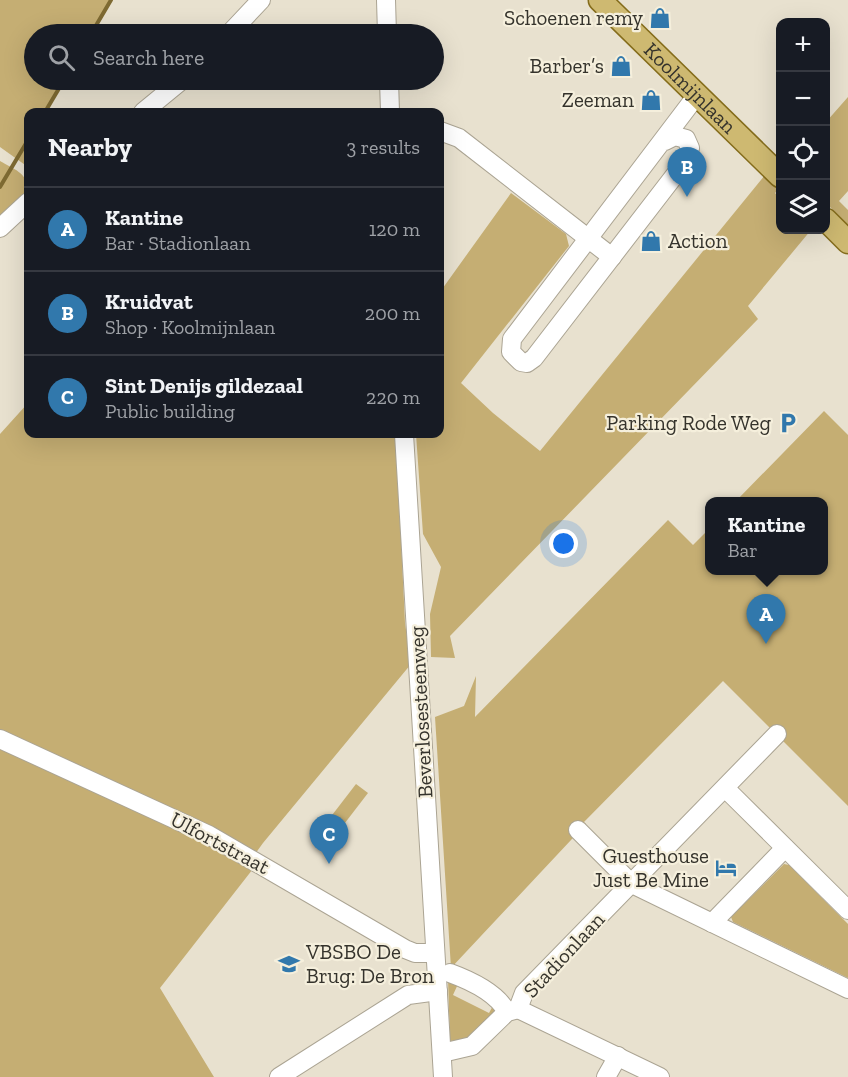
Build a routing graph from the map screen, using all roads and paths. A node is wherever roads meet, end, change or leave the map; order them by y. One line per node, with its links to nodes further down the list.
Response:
1 (261, 0): 4 (street)
2 (386, 0): 5 (street)
3 (600, 0): 8 (main road, Koolmijnlaan)
4 (238, 24)
5 (387, 24)
6 (170, 90): 9 (street)
7 (389, 90): 10 (street)
8 (697, 95): 12 (street); 13 (main road, Koolmijnlaan)
9 (149, 108)
10 (390, 108)
11 (444, 132): 17 (street)
12 (665, 141): 17 (street); 19 (street)
13 (776, 172)
14 (24, 206): 16 (street)
15 (830, 225): 18 (main road)
16 (0, 228)
17 (589, 239): 19 (street); 19 (street)
18 (848, 242)
19 (612, 257)
20 (404, 438): 29 (street, Beverlosesteenweg)
21 (777, 734): 23 (street, Stadionlaan)
22 (0, 739): 29 (street, Ulfortstraat)
23 (725, 788): 25 (street); 26 (street, Stadionlaan)
24 (578, 830): 26 (street)
25 (785, 848): 27 (street); 28 (street)
26 (632, 885): 28 (street); 33 (street, Stadionlaan)
27 (848, 910)
28 (712, 923): 31 (street)
29 (435, 953): 32 (street, Beverlosesteenweg)
30 (450, 973): 33 (street)
31 (848, 989)
32 (438, 991): 34 (street, Beverlosesteenweg); 36 (street)
33 (512, 1010): 34 (street, Stadionlaan); 35 (street)
34 (442, 1053): 37 (street, Beverlosesteenweg)
35 (618, 1056): 38 (street); 39 (street)
36 (279, 1077)
37 (443, 1077)
38 (606, 1077)
39 (660, 1077)

